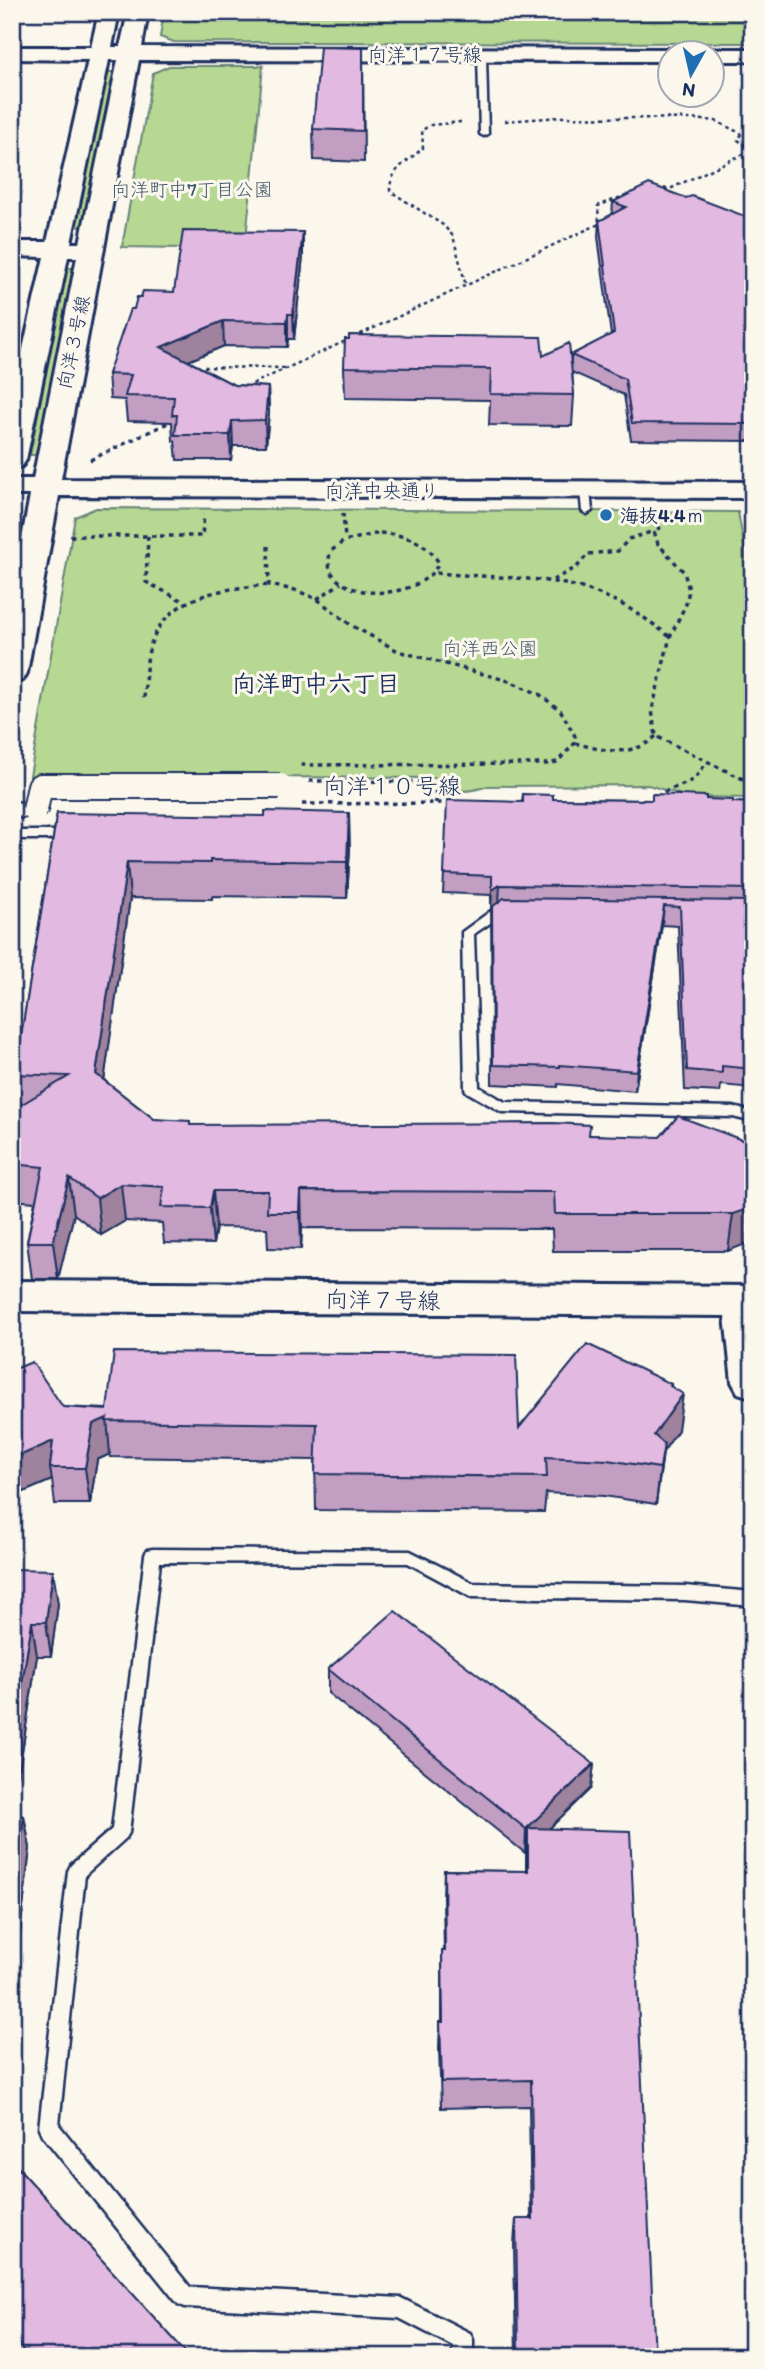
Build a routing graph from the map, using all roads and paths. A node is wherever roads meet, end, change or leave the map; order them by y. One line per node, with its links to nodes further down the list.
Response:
1 (109, 12): 4 (street, 向洋３号線)
2 (138, 12): 5 (street, 向洋３号線)
3 (12, 53): 4 (street, 向洋１７号線)
4 (100, 54): 5 (street, 向洋１７号線); 16 (street, 向洋３号線)
5 (131, 54): 6 (street, 向洋１７号線); 17 (street, 向洋３号線)
6 (482, 55): 7 (street, 向洋１７号線); 10 (lane)
7 (656, 55)
8 (726, 55): 9 (street)
9 (753, 55)
10 (483, 122): 12 (lane); 13 (path); 18 (path)
11 (753, 131): 13 (path)
12 (484, 134)
13 (742, 134): 14 (path)
14 (753, 150): 18 (path)
15 (12, 249): 16 (street)
16 (57, 250): 17 (street); 23 (street, 向洋３号線)
17 (92, 250): 26 (street, 向洋３号線)
18 (466, 286): 20 (path)
19 (196, 367): 20 (path)
20 (288, 368): 21 (path)
21 (239, 391)
22 (178, 419): 24 (path)
23 (12, 460)
24 (80, 464)
25 (12, 487): 26 (street, 向洋中央通り)
26 (46, 487): 27 (street, 向洋中央通り); 43 (street, 向洋３号線)
27 (753, 490)
28 (343, 503): 34 (path)
29 (205, 504): 33 (path)
30 (661, 527): 31 (path)
31 (654, 531): 37 (path); 42 (path)
32 (62, 536): 33 (path)
33 (148, 536): 41 (path)
34 (345, 540): 36 (path); 38 (path)
35 (268, 546): 39 (path)
36 (436, 573): 37 (path); 38 (path)
37 (553, 580): 42 (path)
38 (341, 583): 40 (path)
39 (269, 585): 40 (path); 41 (path)
40 (317, 599): 46 (path)
41 (185, 602): 44 (path)
42 (670, 637): 45 (path)
43 (12, 673)
44 (144, 698)
45 (656, 736): 46 (path); 47 (path)
46 (575, 743): 48 (path)
47 (706, 762): 50 (path); 52 (path)
48 (296, 765)
49 (306, 781): 53 (path)
50 (753, 784)
51 (288, 795): 53 (path, 向洋１０号線); 55 (street, bridge)
52 (654, 799)
53 (436, 803): 54 (path, 向洋１０号線)
54 (462, 803)
55 (23, 810)
56 (12, 835): 57 (lane)
57 (80, 835)
58 (526, 911): 59 (lane)
59 (753, 1117)
60 (12, 1296): 61 (street, 向洋７号線)
61 (748, 1301): 62 (street)
62 (753, 1382)
63 (753, 1599): 64 (lane)
64 (463, 2357)

